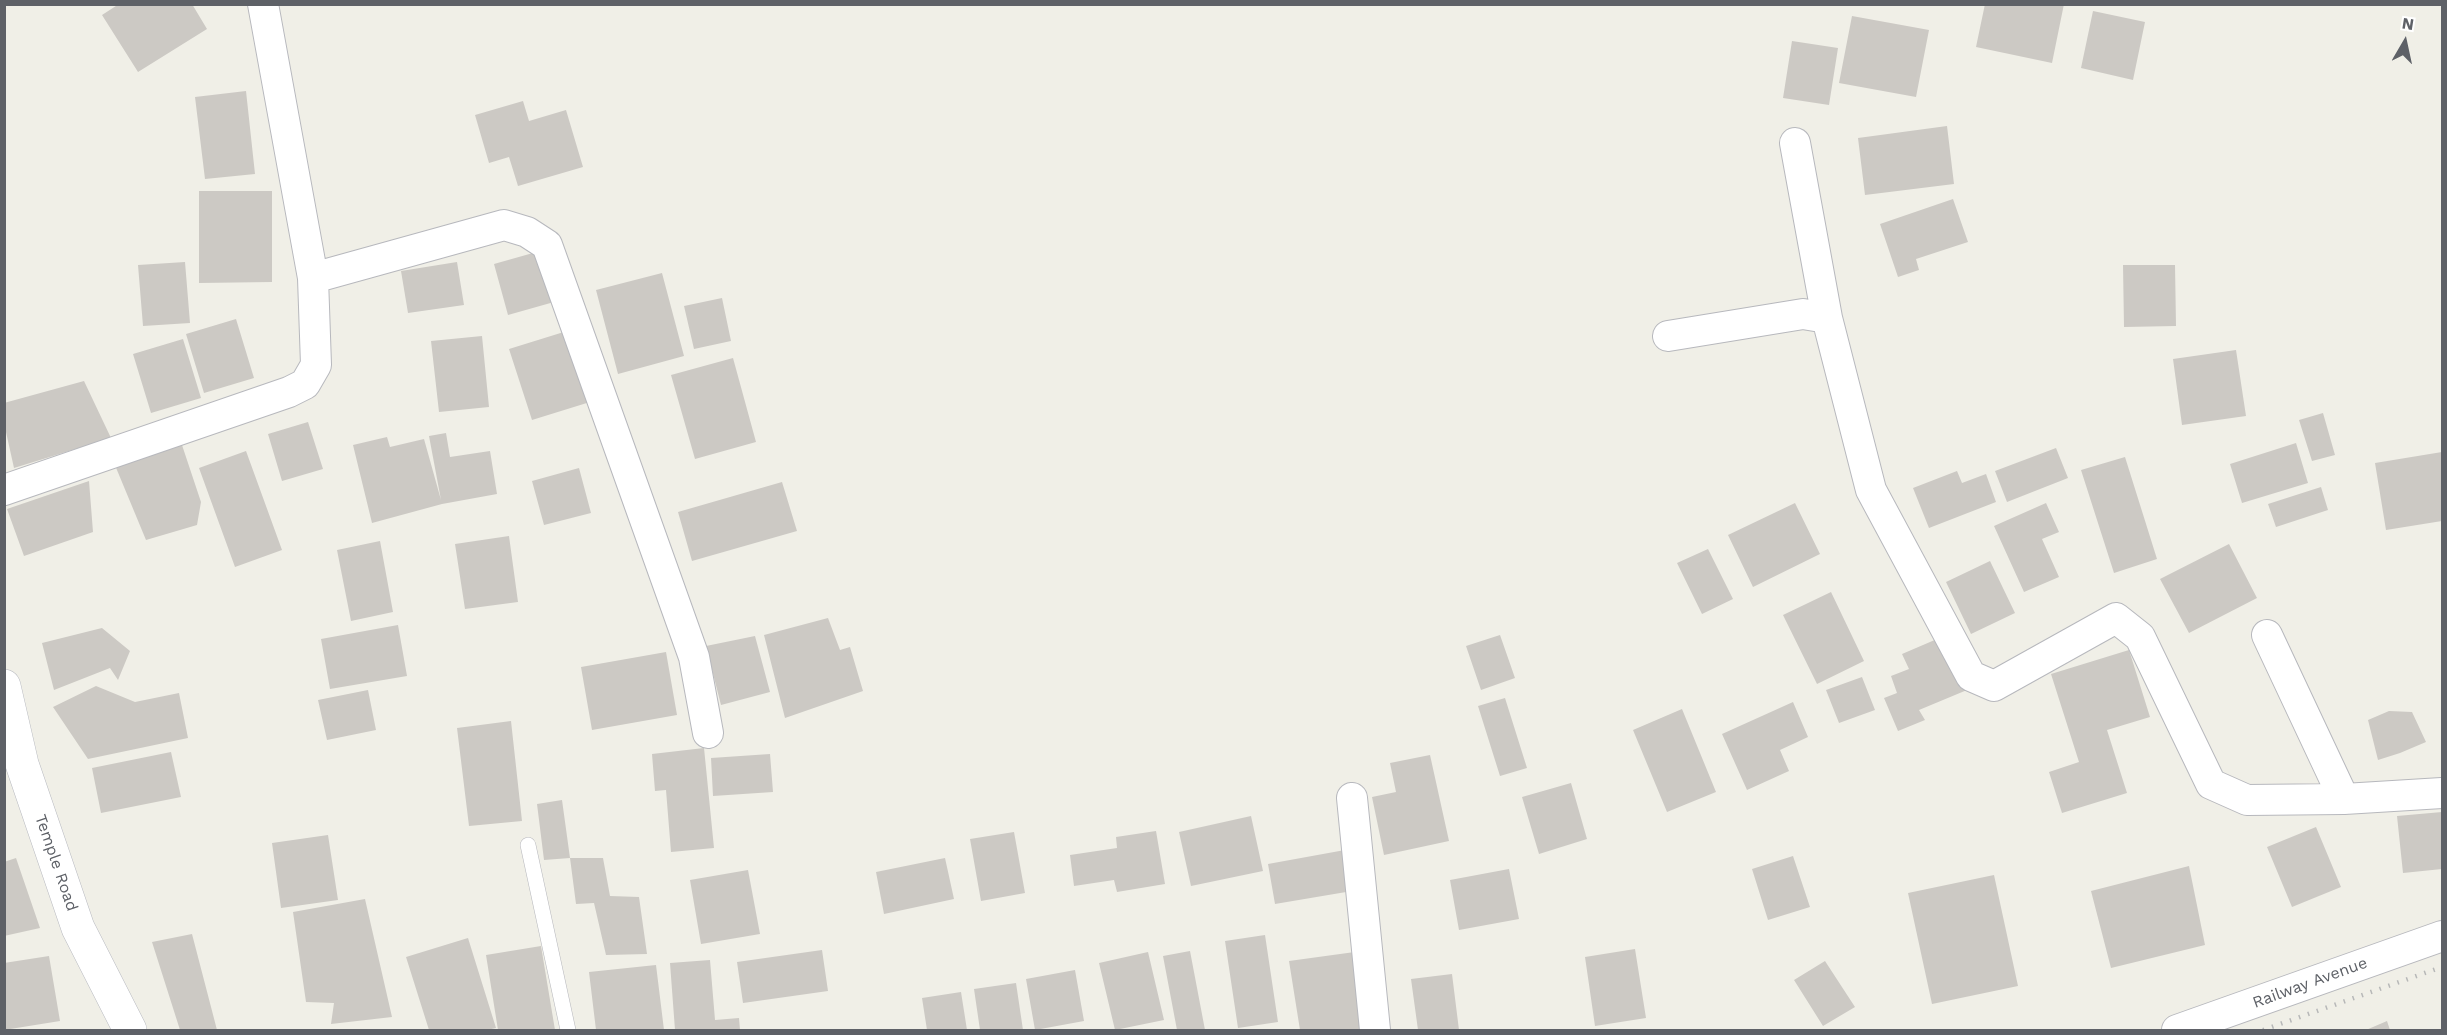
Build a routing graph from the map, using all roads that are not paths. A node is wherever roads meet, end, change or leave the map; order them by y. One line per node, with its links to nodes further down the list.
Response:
1 (263, 4): 3 (street)
2 (1795, 143): 4 (street)
3 (313, 278): 6 (street); 9 (street)
4 (1827, 318): 5 (street); 12 (street)
5 (1668, 336)
6 (4, 490)
7 (2267, 635): 12 (street)
8 (4, 686): 15 (street, Temple Road)
9 (708, 733)
10 (2442, 793): 12 (street)
11 (1352, 798): 17 (street)
12 (2344, 799)
13 (528, 845): 16 (lane)
14 (2442, 936): 18 (street, Railway Avenue)
15 (130, 1030)
16 (568, 1030)
17 (1375, 1030)
18 (2177, 1030)

